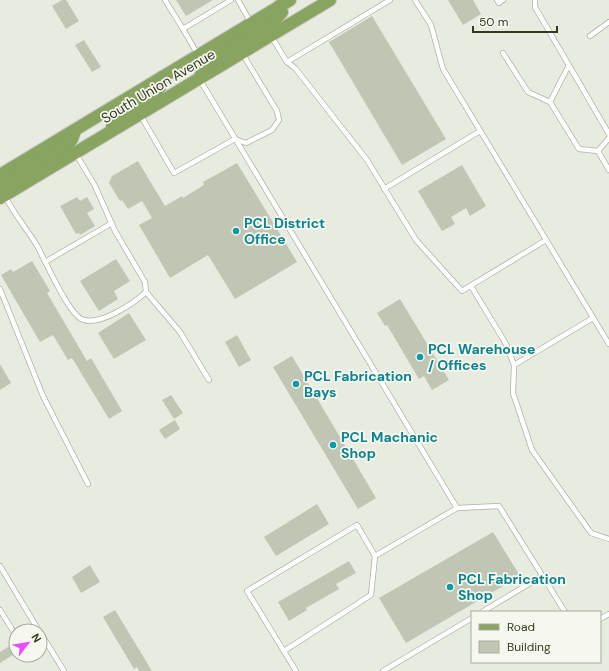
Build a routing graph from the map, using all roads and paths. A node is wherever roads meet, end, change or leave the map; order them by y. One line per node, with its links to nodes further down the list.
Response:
1 (165, 0): 15 (lane)
2 (231, 0): 15 (lane)
3 (238, 0): 14 (lane)
4 (320, 0): 12 (main road)
5 (330, 0): 12 (main road, South Union Avenue)
6 (390, 0): 21 (lane)
7 (415, 0): 28 (lane)
8 (497, 0): 9 (lane)
9 (503, 0)
10 (535, 0): 22 (lane)
11 (282, 2): 14 (main road, South Union Avenue); 24 (main road)
12 (309, 13): 16 (main road, South Union Avenue)
13 (609, 22): 17 (lane)
14 (251, 23): 20 (main road, South Union Avenue)
15 (183, 29): 20 (lane)
16 (271, 36): 18 (main road, South Union Avenue); 21 (lane)
17 (590, 36)
18 (242, 53): 24 (main road, South Union Avenue); 32 (lane)
19 (503, 53): 25 (lane)
20 (198, 55): 23 (main road, South Union Avenue)
21 (287, 62): 37 (lane)
22 (568, 67): 25 (lane); 29 (lane)
23 (162, 77): 27 (main road, South Union Avenue); 30 (main road)
24 (199, 79): 26 (main road, South Union Avenue); 32 (lane)
25 (550, 102): 33 (lane)
26 (140, 114): 30 (main road, South Union Avenue); 32 (lane)
27 (75, 131): 36 (main road, South Union Avenue); 38 (main road)
28 (480, 131): 37 (lane); 40 (lane)
29 (609, 134)
30 (105, 135): 34 (main road, South Union Avenue)
31 (609, 138): 33 (lane)
32 (235, 139): 50 (lane)
33 (598, 151): 35 (lane)
34 (75, 153): 38 (main road, South Union Avenue); 39 (lane)
35 (609, 170)
36 (0, 175)
37 (384, 189): 42 (lane)
38 (2, 196): 41 (lane)
39 (112, 223): 41 (lane); 44 (lane)
40 (546, 240): 42 (lane); 45 (lane)
41 (45, 262): 44 (lane)
42 (471, 286): 47 (lane)
43 (0, 289): 49 (lane)
44 (146, 292): 48 (lane)
45 (593, 318): 46 (lane); 47 (lane)
46 (609, 344)
47 (514, 365): 51 (lane)
48 (209, 380)
49 (88, 484)
50 (457, 508): 52 (lane); 54 (lane)
51 (609, 539)
52 (375, 556): 62 (lane); 62 (lane)
53 (0, 566): 60 (lane)
54 (542, 576): 56 (lane); 57 (lane)
55 (0, 610): 59 (lane)
56 (484, 611)
57 (564, 611)
58 (471, 619): 65 (lane)
59 (8, 623)
60 (35, 623)
61 (48, 644): 63 (lane)
62 (284, 651): 64 (lane)
63 (64, 671)
64 (296, 671)
65 (383, 671)

